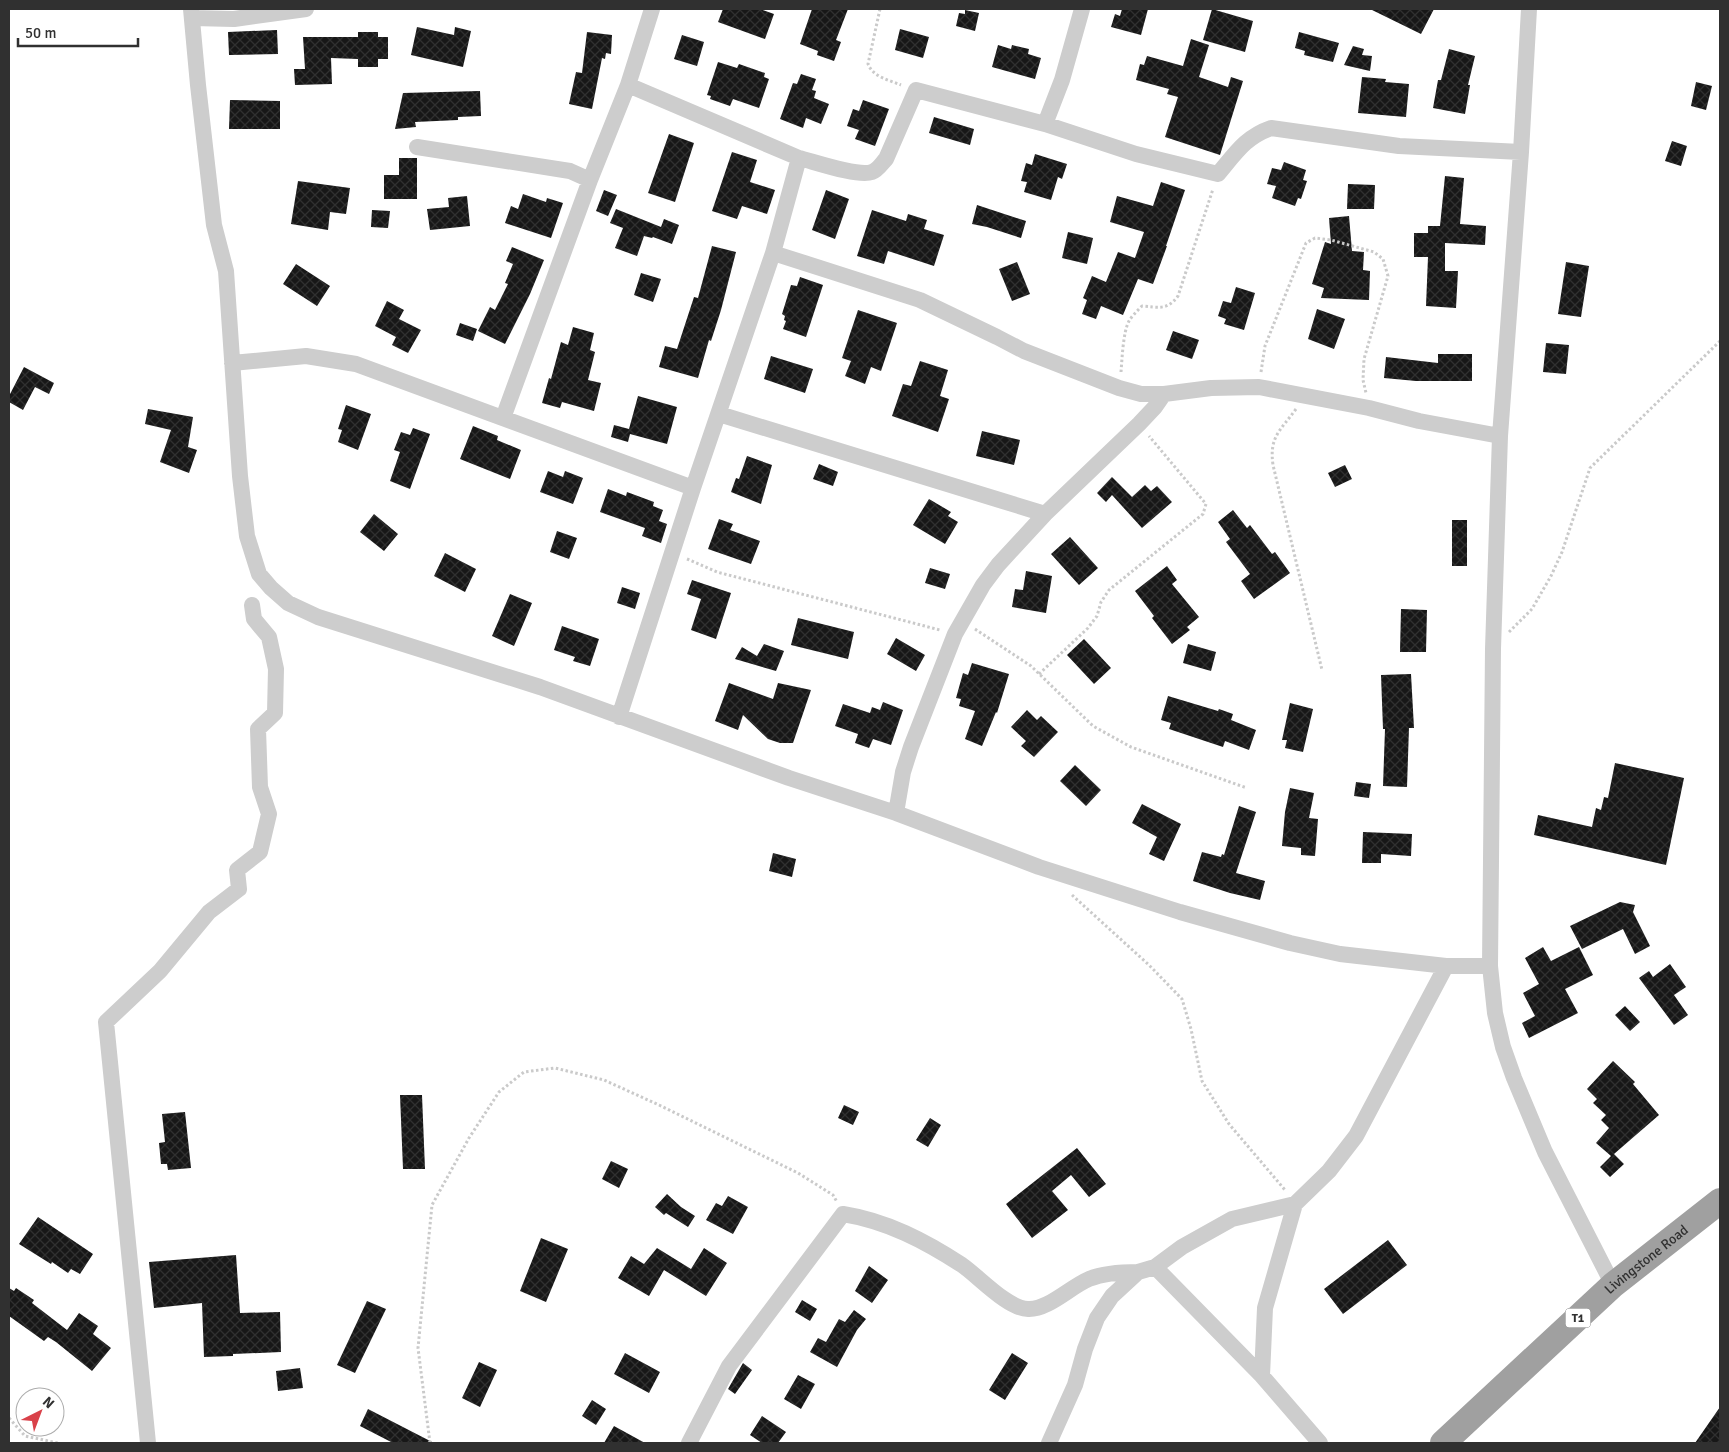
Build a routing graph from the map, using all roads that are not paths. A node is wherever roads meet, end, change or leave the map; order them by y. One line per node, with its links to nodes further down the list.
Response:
1 (306, 9): 5 (street)
2 (652, 9): 6 (street)
3 (1082, 9): 7 (street)
4 (1528, 9): 9 (street)
5 (192, 13): 13 (street)
6 (628, 85): 10 (street); 11 (street)
7 (1045, 124): 9 (street); 10 (street)
8 (417, 147): 11 (street)
9 (1520, 152): 17 (street)
10 (799, 158): 12 (street)
11 (590, 180): 16 (street)
12 (773, 253): 14 (street); 15 (street)
13 (232, 363): 16 (street); 21 (street)
14 (1164, 394): 17 (street); 19 (street)
15 (719, 414): 18 (street); 19 (street)
16 (503, 418): 18 (street)
17 (1500, 436): 24 (street)
18 (693, 488): 21 (street)
19 (1045, 514): 22 (street)
20 (252, 605): 31 (street)
21 (619, 716): 22 (street)
22 (896, 813): 23 (street)
23 (1446, 966): 24 (street); 26 (street)
24 (1490, 966): 29 (street)
25 (1720, 1201): 29 (highway, Livingstone Road / T1)
26 (1295, 1204): 27 (street); 30 (street)
27 (1156, 1267): 28 (street); 30 (street)
28 (1138, 1272): 32 (street); 33 (street)
29 (1613, 1285): 35 (highway, Livingstone Road / T1)
30 (1262, 1376): 34 (street)
31 (148, 1443)
32 (689, 1443)
33 (1050, 1443)
34 (1320, 1443)
35 (1443, 1443)

